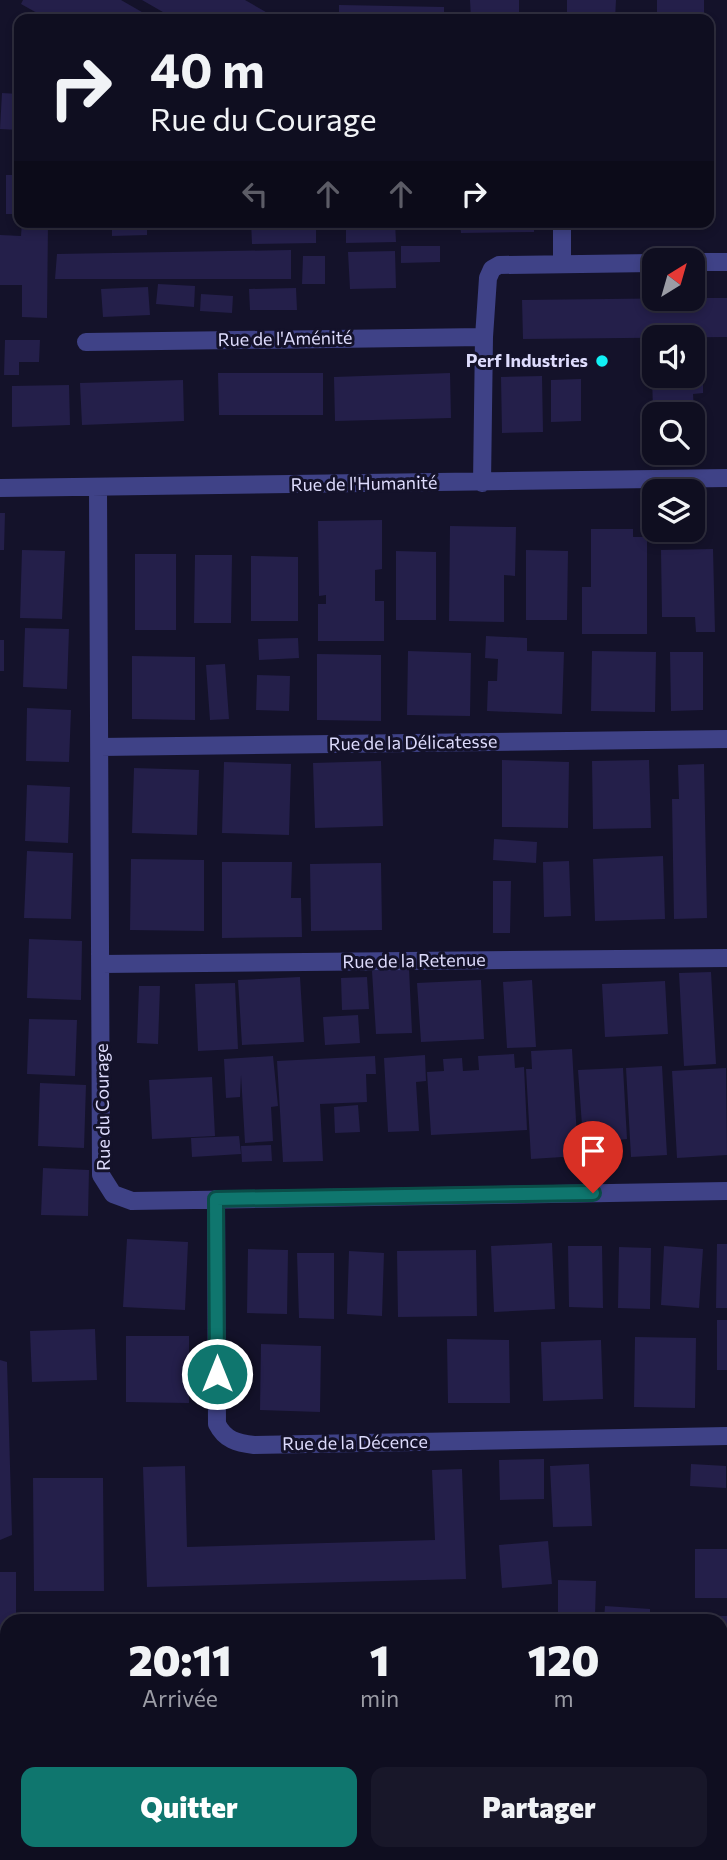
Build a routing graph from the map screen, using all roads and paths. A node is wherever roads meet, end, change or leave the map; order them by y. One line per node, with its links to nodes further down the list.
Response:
1 (562, 228): 5 (street)
2 (705, 262): 3 (street)
3 (727, 262)
4 (642, 263): 5 (street)
5 (562, 264): 6 (street)
6 (484, 337): 7 (street, Rue de l'Aménité); 9 (street)
7 (86, 342)
8 (727, 478): 9 (street, Rue de l'Humanité)
9 (482, 483): 10 (street, Rue de l'Humanité)
10 (98, 487): 11 (street, Rue de l'Humanité); 13 (street, Rue du Courage)
11 (0, 488)
12 (727, 740): 13 (street, Rue de la Délicatesse)
13 (100, 747): 15 (street, Rue du Courage)
14 (727, 958): 15 (street, Rue de la Retenue)
15 (101, 964): 17 (street, Rue du Courage)
16 (727, 1191): 17 (street, Rue du Courage)
17 (216, 1199): 18 (street, Rue de la Décence)
18 (727, 1436)

